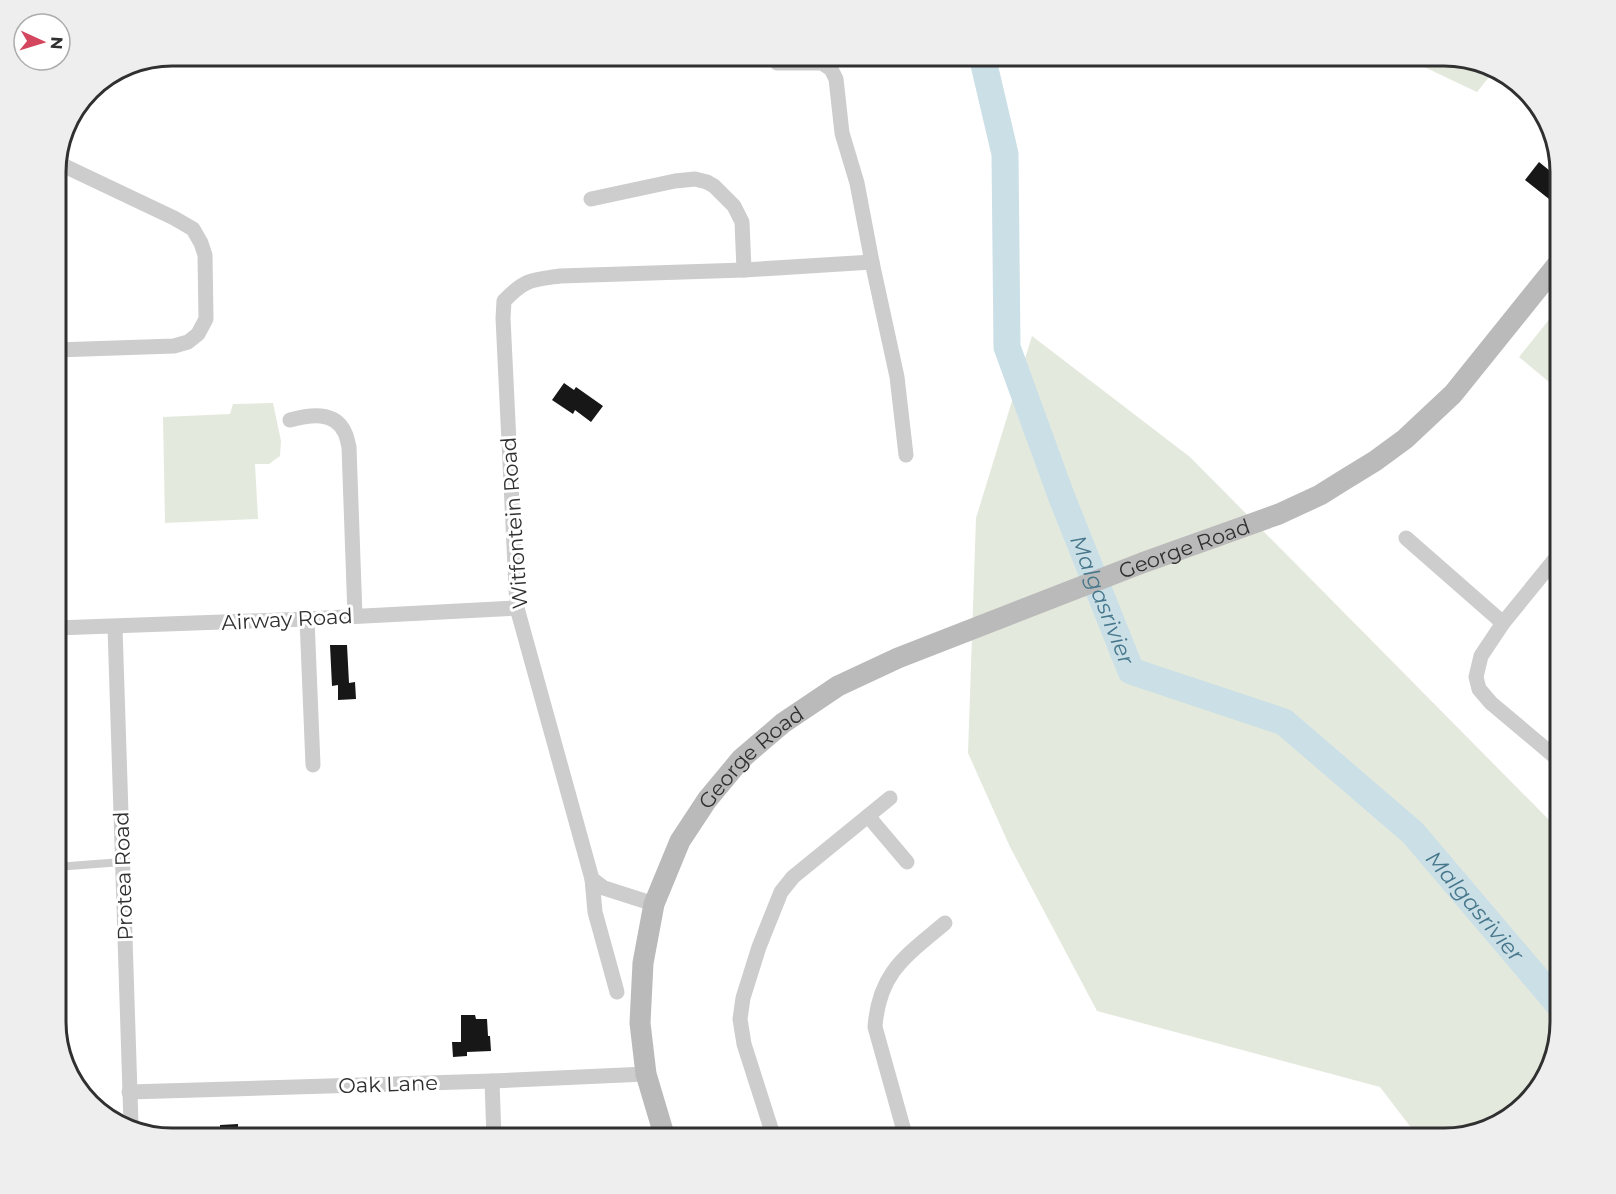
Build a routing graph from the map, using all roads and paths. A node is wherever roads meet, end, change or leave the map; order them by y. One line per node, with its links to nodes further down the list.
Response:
1 (826, 66): 4 (street)
2 (66, 167): 7 (street)
3 (591, 199): 5 (street)
4 (872, 262): 5 (street); 9 (street)
5 (744, 270): 12 (street, Witfontein Road)
6 (1550, 273): 26 (main road, George Road)
7 (66, 350)
8 (290, 420): 13 (street)
9 (906, 455)
10 (1406, 538): 15 (street)
11 (1550, 565): 15 (street)
12 (517, 608): 13 (street, Airway Road); 25 (street, Witfontein Road)
13 (355, 616): 14 (street, Airway Road)
14 (307, 619): 16 (street, Airway Road); 19 (street)
15 (1503, 623): 18 (street)
16 (115, 627): 17 (street, Airway Road); 22 (street, Protea Road)
17 (66, 628)
18 (1550, 753)
19 (313, 765)
20 (890, 798): 21 (street)
21 (868, 816): 23 (street); 35 (street)
22 (122, 862): 24 (lane); 31 (street, Protea Road)
23 (907, 862)
24 (66, 866)
25 (592, 879): 26 (street); 28 (street, Witfontein Road)
26 (654, 904): 29 (main road)
27 (945, 923): 36 (street)
28 (617, 992)
29 (646, 1074): 30 (street, Oak Lane); 34 (main road)
30 (492, 1081): 31 (street, Oak Lane); 33 (street)
31 (129, 1092): 32 (street, Protea Road)
32 (130, 1119)
33 (494, 1128)
34 (662, 1128)
35 (771, 1128)
36 (903, 1128)

